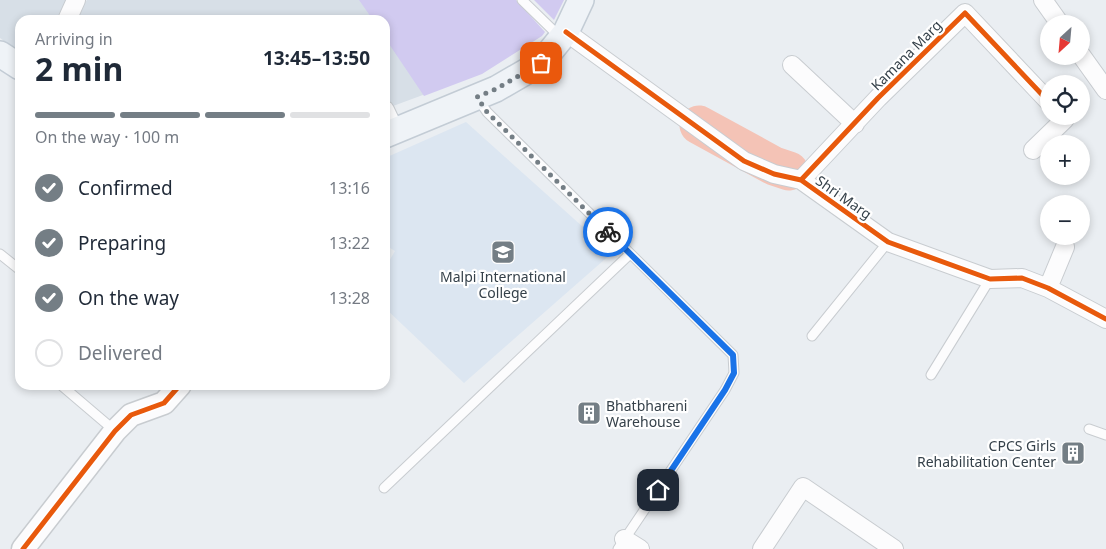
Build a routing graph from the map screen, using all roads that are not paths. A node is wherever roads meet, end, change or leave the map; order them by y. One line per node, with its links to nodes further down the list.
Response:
1 (76, 0): 5 (street)
2 (522, 0): 7 (lane)
3 (582, 0): 7 (main road)
4 (1043, 0): 6 (street)
5 (69, 15)
6 (1054, 15)
7 (564, 35): 14 (main road); 19 (street, Shri Marg)
8 (0, 54): 9 (main road)
9 (15, 64)
10 (792, 65): 16 (street)
11 (1088, 65): 12 (street)
12 (1106, 90)
13 (1040, 92): 16 (street, Kamana Marg)
14 (477, 97): 15 (main road); 23 (lane)
15 (390, 124)
16 (855, 124): 19 (street, Kamana Marg)
17 (1059, 125): 18 (street)
18 (1033, 150)
19 (801, 180): 20 (street, Shri Marg)
20 (888, 242): 25 (street, Shri Marg); 28 (lane)
21 (1065, 247): 26 (street)
22 (0, 254): 24 (lane)
23 (630, 254): 35 (lane); 36 (lane)
24 (15, 266)
25 (990, 279): 26 (street, Shri Marg); 29 (lane)
26 (1048, 288): 27 (street, Shri Marg)
27 (1106, 319)
28 (812, 336)
29 (931, 375)
30 (67, 390): 33 (lane)
31 (175, 390): 33 (street)
32 (1089, 429): 34 (lane)
33 (115, 431): 37 (street)
34 (1106, 435)
35 (384, 488)
36 (621, 544): 38 (street)
37 (23, 549)
38 (640, 549)
39 (762, 549): 40 (street)
40 (894, 549)

